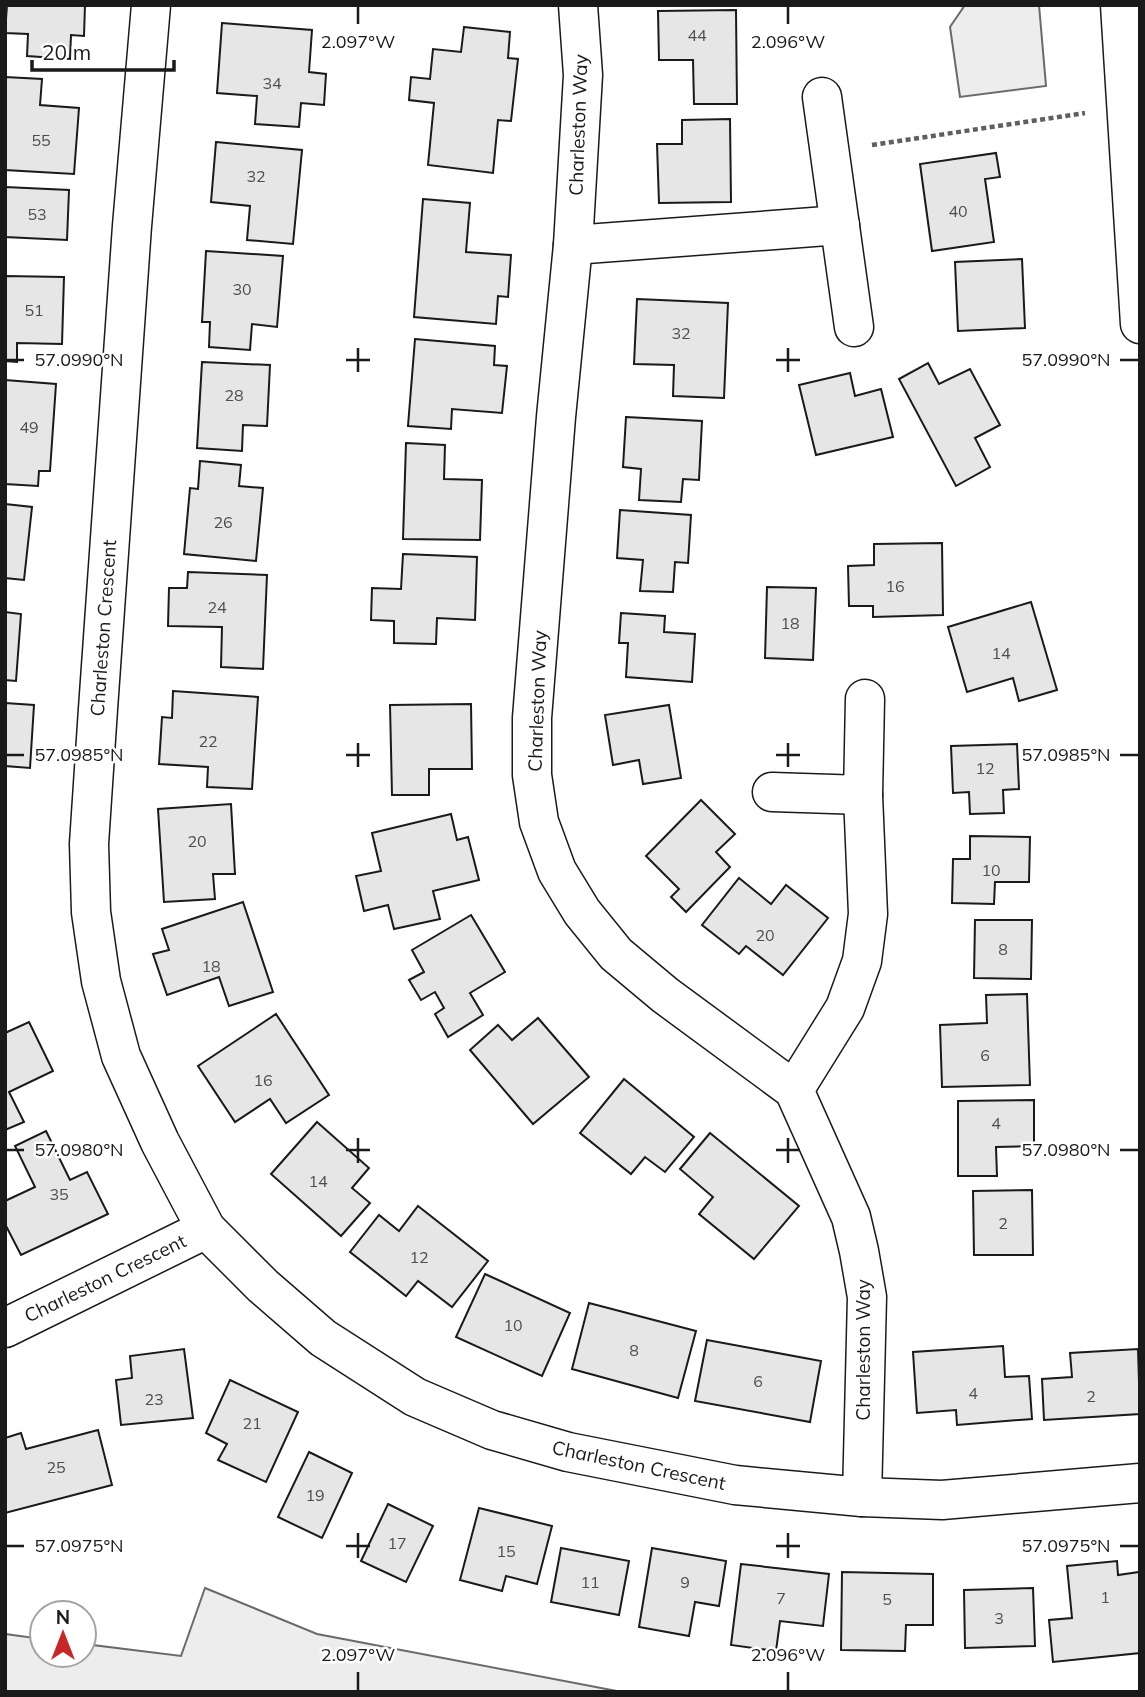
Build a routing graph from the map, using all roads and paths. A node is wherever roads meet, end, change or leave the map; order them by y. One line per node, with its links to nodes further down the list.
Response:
1 (151, 5): 15 (street, Charleston Crescent)
2 (578, 5): 8 (street, Charleston Way)
3 (1120, 5): 5 (street)
4 (822, 97): 6 (street)
5 (1128, 107): 6 (path); 9 (street)
6 (830, 151): 7 (street)
7 (840, 225): 8 (street); 10 (street)
8 (573, 244): 14 (street, Charleston Way)
9 (1140, 324)
10 (854, 327)
11 (865, 699): 13 (street)
12 (772, 792): 13 (street)
13 (863, 795): 14 (street)
14 (794, 1090): 18 (street, Charleston Way)
15 (205, 1229): 16 (street, Charleston Crescent); 18 (street, Charleston Crescent)
16 (5, 1328)
17 (1140, 1483): 18 (street, Charleston Crescent)
18 (862, 1497)

